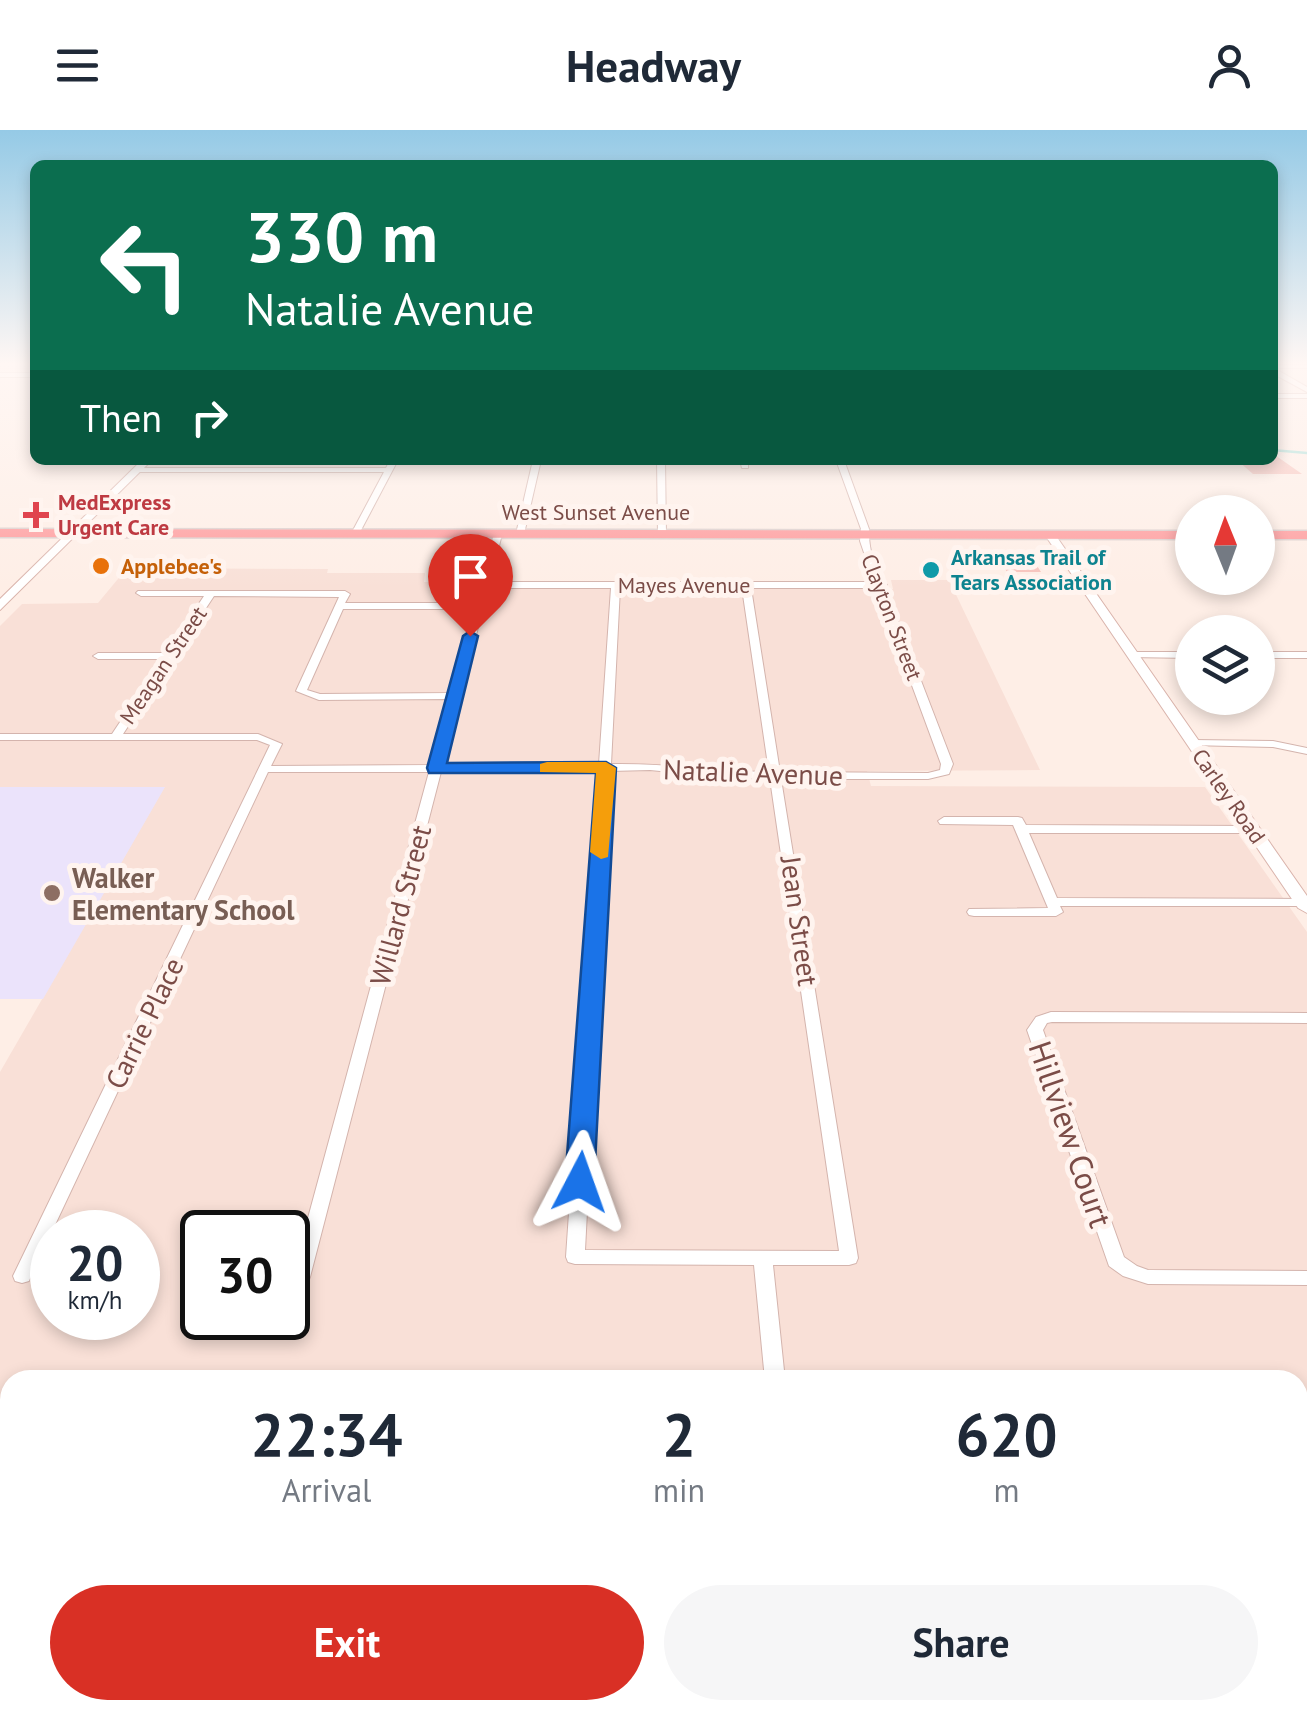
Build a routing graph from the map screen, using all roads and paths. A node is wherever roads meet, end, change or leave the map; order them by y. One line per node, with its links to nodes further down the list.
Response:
1 (142, 465): 6 (street)
2 (392, 465): 7 (street)
3 (536, 465): 12 (street)
4 (661, 465): 13 (street)
5 (842, 465): 14 (street, Clayton Street)
6 (137, 470): 7 (street); 9 (street)
7 (389, 470): 10 (street)
8 (0, 534): 9 (highway, West Sunset Avenue)
9 (74, 534): 10 (highway, West Sunset Avenue); 25 (street)
10 (355, 534): 11 (highway, West Sunset Avenue)
11 (498, 534): 12 (highway, West Sunset Avenue); 19 (street, Willard Street)
12 (520, 534): 13 (highway, West Sunset Avenue)
13 (662, 534): 14 (highway, West Sunset Avenue)
14 (865, 534): 15 (highway, West Sunset Avenue); 22 (street, Clayton Street)
15 (1050, 535): 16 (highway, West Sunset Avenue); 28 (street, Carley Road)
16 (1175, 535)
17 (1275, 535): 18 (highway)
18 (1307, 535)
19 (484, 585): 20 (street, Mayes Avenue); 27 (street, Willard Street)
20 (616, 585): 21 (street, Mayes Avenue); 40 (street)
21 (746, 585): 22 (street, Mayes Avenue); 43 (street, Jean Street)
22 (883, 586): 42 (street, Clayton Street)
23 (141, 593): 24 (street)
24 (211, 593): 26 (street); 33 (street, Meagan Street)
25 (0, 606)
26 (339, 606): 27 (street); 34 (street)
27 (478, 606): 34 (street, Willard Street)
28 (1132, 655): 29 (street); 37 (street, Carley Road)
29 (1175, 655)
30 (1275, 655): 31 (street)
31 (1307, 655)
32 (98, 656): 33 (street)
33 (168, 656): 36 (street, Meagan Street)
34 (455, 696): 39 (street, Willard Street)
35 (0, 737): 36 (street)
36 (115, 737): 41 (street)
37 (1192, 744): 38 (street); 46 (street, Carley Road)
38 (1307, 751)
39 (436, 768): 40 (street, Natalie Avenue); 41 (street, Natalie Avenue); 51 (street, Willard Street)
40 (606, 768): 43 (street, Natalie Avenue); 52 (street)
41 (265, 769): 53 (street, Carrie Place)
42 (945, 772): 43 (street, Natalie Avenue)
43 (778, 776): 52 (street, Jean Street)
44 (944, 822): 45 (street)
45 (1021, 829): 46 (street); 47 (street)
46 (1252, 830): 48 (street, Carley Road)
47 (1052, 902): 48 (street); 49 (street)
48 (1305, 906)
49 (974, 912)
50 (1307, 1018): 54 (street, Hillview Court)
51 (310, 1242)
52 (764, 1258): 55 (street)
53 (22, 1276)
54 (1307, 1278)
55 (774, 1370)

